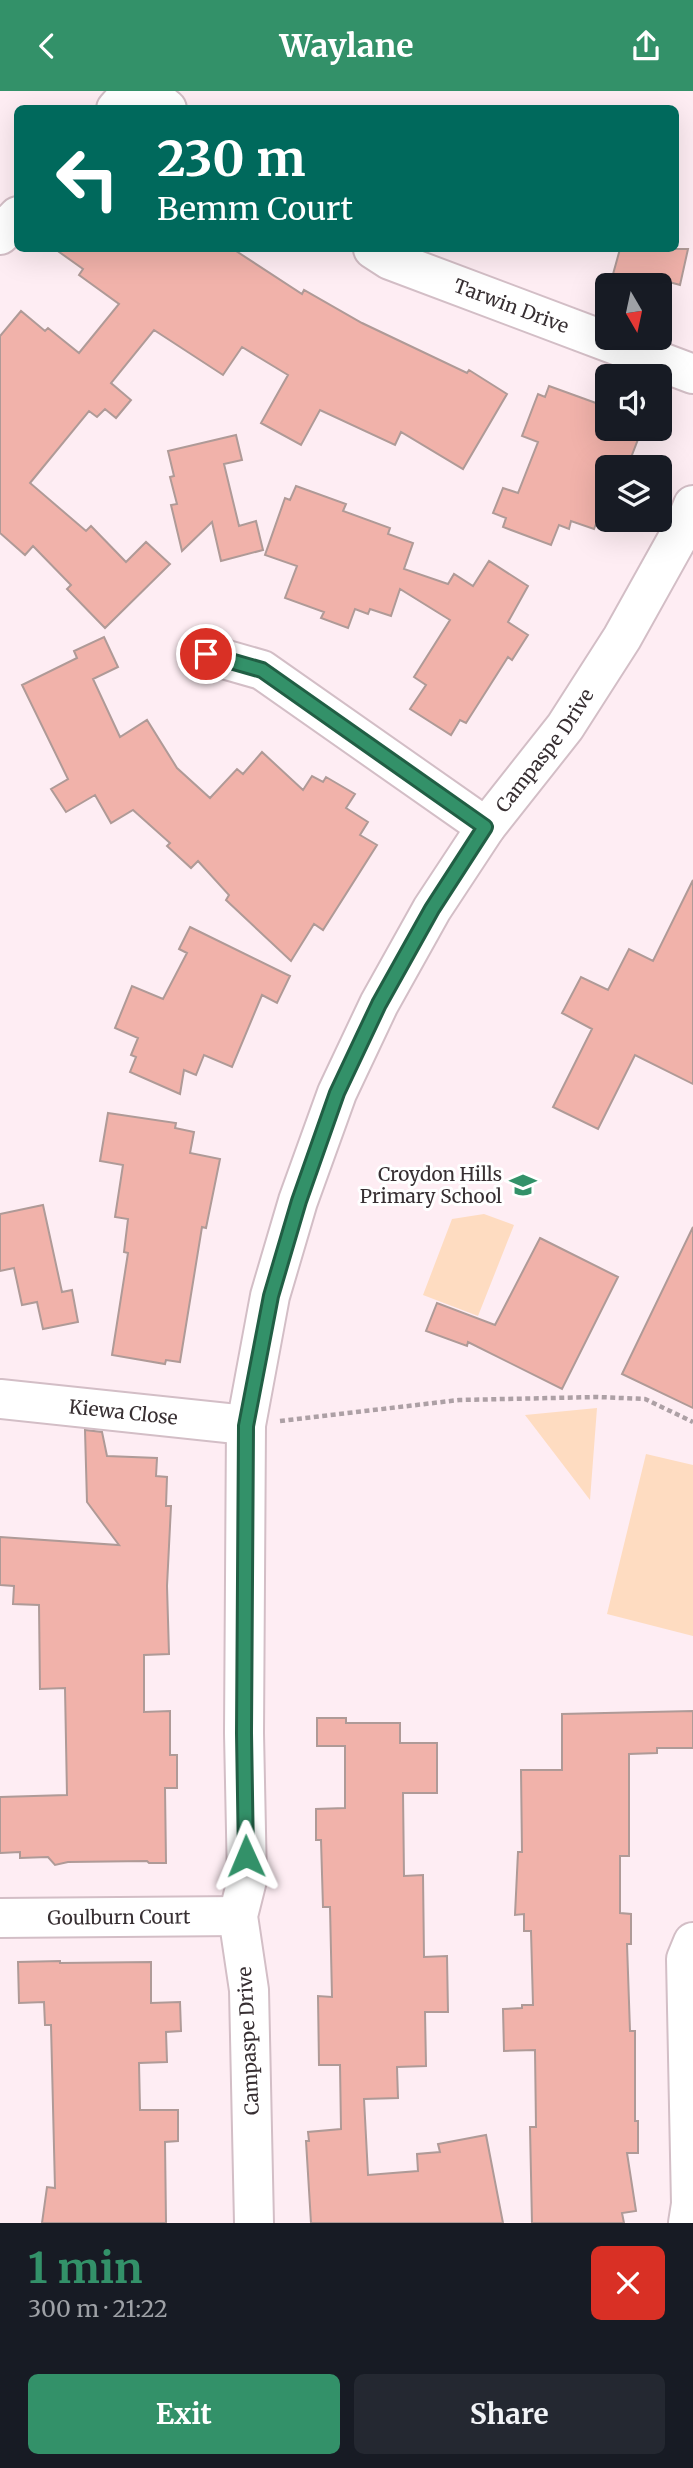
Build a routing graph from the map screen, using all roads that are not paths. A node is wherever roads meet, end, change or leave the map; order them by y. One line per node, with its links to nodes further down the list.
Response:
1 (132, 91): 3 (street)
2 (145, 91): 4 (street)
3 (120, 105)
4 (162, 105)
5 (14, 220): 6 (street)
6 (0, 235)
7 (378, 252): 8 (street, Tarwin Drive)
8 (693, 374)
9 (693, 505): 11 (street, Campaspe Drive)
10 (206, 654): 11 (street)
11 (485, 827): 13 (street, Campaspe Drive)
12 (0, 1399): 13 (street, Kiewa Close)
13 (246, 1426): 14 (street, Campaspe Drive)
14 (238, 1916): 15 (street, Goulburn Court); 17 (street, Campaspe Drive)
15 (0, 1918)
16 (693, 1942): 18 (street)
17 (254, 2223)
18 (688, 2223)

